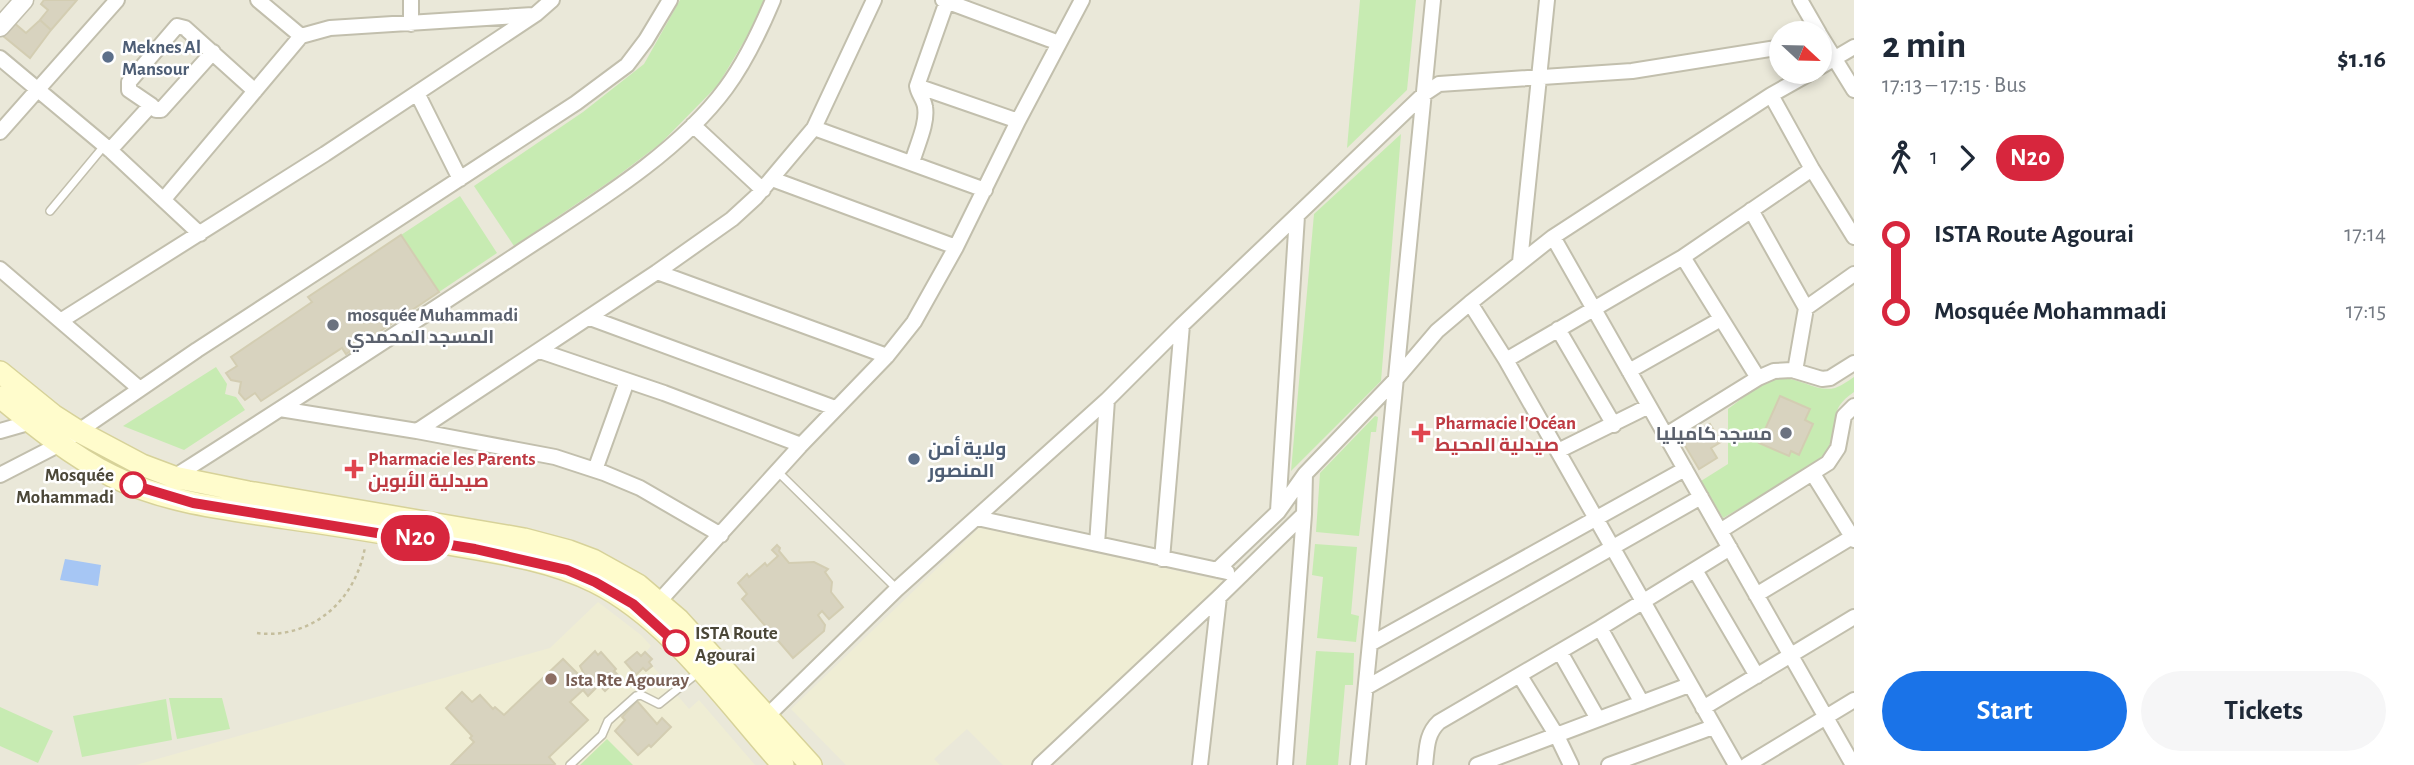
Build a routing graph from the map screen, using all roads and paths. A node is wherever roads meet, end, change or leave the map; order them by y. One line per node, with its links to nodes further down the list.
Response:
1 (24, 0): 17 (street)
2 (117, 0): 30 (street)
3 (258, 0): 18 (street)
4 (411, 0): 16 (street)
5 (552, 0): 14 (street)
6 (670, 0): 44 (street)
7 (774, 0): 38 (street)
8 (874, 0): 39 (street)
9 (1082, 0): 19 (street)
10 (1433, 0): 34 (street)
11 (1546, 0): 27 (street)
12 (1800, 0): 15 (street)
13 (945, 1): 19 (street); 29 (street)
14 (536, 14): 16 (street); 33 (street)
15 (1811, 21)
16 (411, 24): 18 (street)
17 (0, 27)
18 (301, 36): 32 (street)
19 (1059, 43): 37 (street)
20 (1854, 47): 25 (street)
21 (1769, 49): 27 (street)
22 (213, 52): 32 (street); 36 (street); 36 (street)
23 (1832, 54): 25 (street)
24 (0, 58): 30 (street)
25 (1835, 58): 26 (street); 31 (street)
26 (1832, 60)
27 (1540, 78): 34 (street); 56 (street)
28 (1791, 84): 35 (street)
29 (917, 86): 37 (street); 42 (street)
30 (37, 90): 40 (street); 41 (street)
31 (1854, 90)
32 (255, 91): 47 (street)
33 (417, 93): 44 (street); 51 (street)
34 (1424, 94): 50 (street); 75 (street)
35 (1771, 95): 43 (street); 52 (street)
36 (151, 105): 41 (street)
37 (1018, 121): 46 (street)
38 (693, 125): 45 (street); 84 (street)
39 (814, 128): 42 (street); 45 (street)
40 (0, 132)
41 (107, 148): 47 (street); 49 (lane)
42 (912, 163): 46 (street)
43 (1812, 169): 48 (street); 53 (street)
44 (460, 179): 78 (street)
45 (767, 184): 54 (street); 58 (street)
46 (985, 190): 54 (street)
47 (164, 199): 51 (street)
48 (1751, 210): 55 (street); 62 (street)
49 (50, 211)
50 (1297, 216): 66 (street); 107 (street)
51 (200, 234): 65 (street)
52 (1553, 237): 56 (street); 61 (street)
53 (1854, 237)
54 (956, 247): 69 (street)
55 (1683, 257): 61 (street); 64 (street)
56 (1520, 262): 60 (street)
57 (0, 269): 65 (street)
58 (657, 272): 63 (street); 69 (street)
59 (1854, 274): 62 (street)
60 (1470, 303): 70 (street); 75 (street)
61 (1593, 308): 67 (street); 73 (street)
62 (1806, 308): 72 (street)
63 (590, 318): 68 (street); 83 (street)
64 (1721, 318): 73 (street); 76 (street)
65 (62, 320): 78 (street)
66 (1182, 325): 80 (street); 118 (street)
67 (1558, 329): 70 (street); 87 (street)
68 (540, 351): 77 (street); 90 (street)
69 (887, 356): 83 (street)
70 (1506, 360): 96 (street)
71 (1854, 363): 72 (street)
72 (1795, 370): 76 (street)
73 (1629, 371): 82 (street)
74 (0, 372): 85 (main road)
75 (1397, 378): 101 (street); 130 (street)
76 (1758, 378): 91 (street)
77 (627, 381): 94 (street); 99 (street)
78 (140, 389): 89 (street)
79 (0, 398): 86 (main road)
80 (1107, 400): 109 (street); 115 (street)
81 (1854, 405): 92 (street)
82 (1649, 406): 87 (street); 91 (street)
83 (835, 408): 94 (street)
84 (280, 409): 90 (street); 104 (street)
85 (53, 415): 86 (street); 89 (main road)
86 (31, 422): 88 (street); 93 (main road)
87 (1614, 425): 96 (street)
88 (0, 431)
89 (78, 431): 93 (street); 97 (main road)
90 (417, 431): 99 (street)
91 (1666, 435): 98 (street)
92 (1839, 443): 95 (street); 102 (street)
93 (60, 444): 103 (street); 105 (main road)
94 (801, 445): 100 (street)
95 (1854, 448)
96 (1558, 451): 110 (street)
97 (142, 465): 104 (main road); 105 (main road)
98 (1685, 469): 106 (street); 110 (street)
99 (595, 470): 113 (street)
100 (778, 472): 113 (street); 122 (lane)
101 (1305, 474): 107 (street); 108 (street)
102 (1813, 474): 112 (street); 114 (street)
103 (0, 475)
104 (174, 477): 126 (main road)
105 (133, 485): 111 (main road)
106 (1701, 497): 112 (street); 117 (street)
107 (1278, 512): 119 (street)
108 (1304, 514): 121 (street); 151 (street)
109 (977, 518): 115 (street); 122 (street)
110 (1596, 519): 117 (street); 130 (street)
111 (368, 530): 126 (main road); 129 (path)
112 (1720, 531): 116 (street)
113 (721, 535): 126 (street)
114 (1853, 539): 123 (street)
115 (1097, 544): 118 (street)
116 (1730, 548): 120 (street); 123 (street)
117 (1612, 549): 125 (street); 137 (street)
118 (1162, 559): 119 (street)
119 (1217, 570): 121 (street)
120 (1695, 570): 125 (street); 135 (street)
121 (1242, 576): 124 (street)
122 (897, 589): 143 (street)
123 (1756, 595): 132 (street)
124 (1219, 597): 149 (street); 150 (street)
125 (1643, 602): 128 (street); 136 (street)
126 (653, 609): 133 (main road); 143 (main road)
127 (1854, 617): 132 (street)
128 (1600, 628): 131 (street); 139 (street)
129 (257, 633)
130 (1372, 643): 137 (street)
131 (1560, 652): 134 (street); 142 (street)
132 (1791, 656): 135 (street); 141 (street)
133 (700, 670): 143 (main road); 146 (lane)
134 (1520, 676): 145 (street); 153 (street)
135 (1757, 676): 140 (street)
136 (1689, 685): 139 (street); 140 (street)
137 (1367, 687): 152 (street)
138 (1854, 700): 141 (street)
139 (1642, 703): 142 (street)
140 (1703, 708): 144 (street)
141 (1826, 717): 158 (street); 159 (street)
142 (1598, 719): 145 (street)
143 (759, 724): 147 (main road); 148 (main road)
144 (1713, 727): 156 (street); 157 (street)
145 (1557, 736): 154 (street); 155 (street)
146 (570, 765)
147 (783, 765)
148 (811, 765)
149 (1040, 765)
150 (1200, 765)
151 (1285, 765)
152 (1358, 765)
153 (1425, 765)
154 (1477, 765)
155 (1571, 765)
156 (1609, 765)
157 (1736, 765)
158 (1747, 765)
159 (1853, 765)

